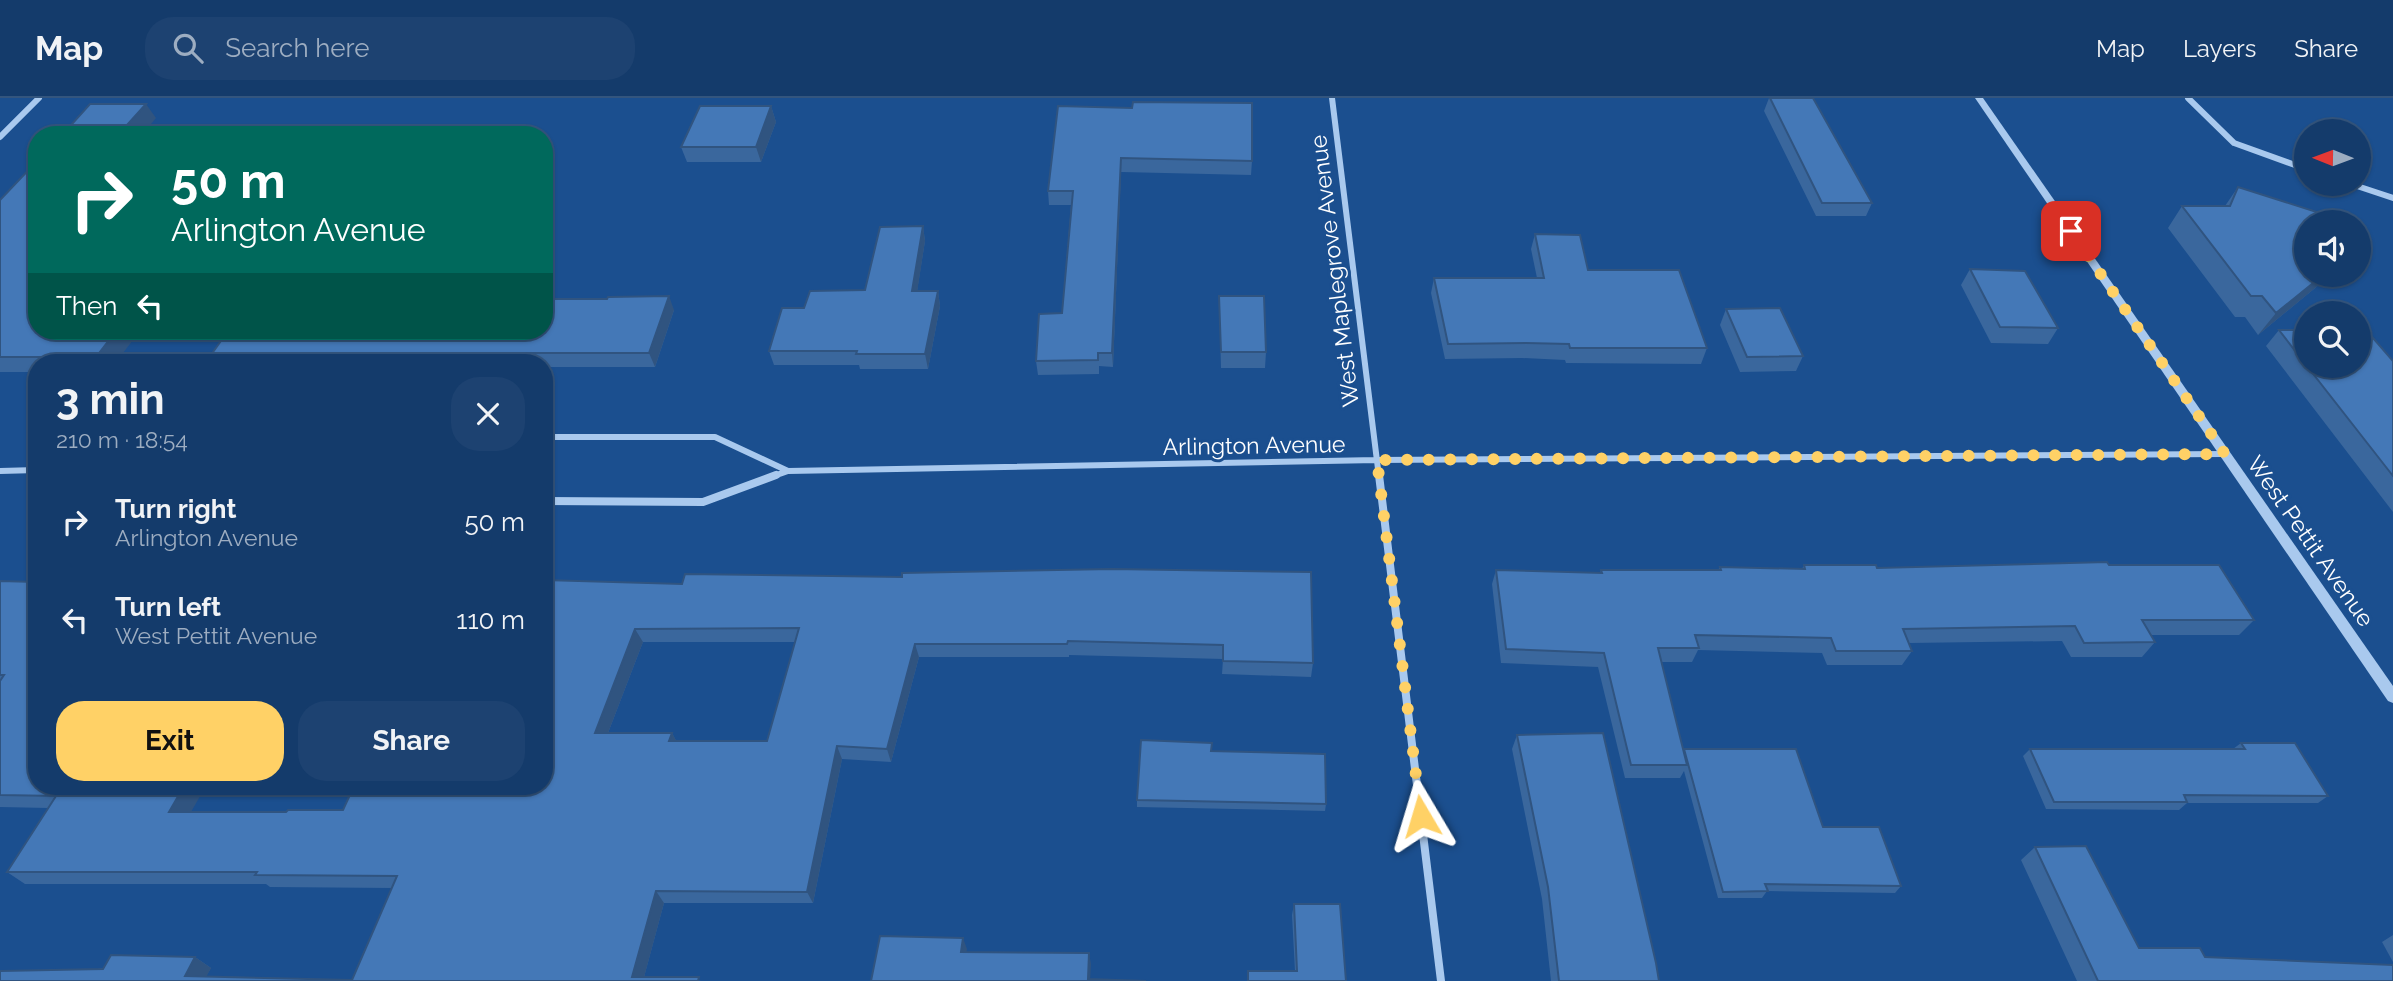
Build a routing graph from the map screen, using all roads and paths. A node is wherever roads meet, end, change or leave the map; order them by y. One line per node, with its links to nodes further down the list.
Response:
1 (39, 98): 5 (street)
2 (1332, 98): 11 (street, West Maplegrove Avenue)
3 (1979, 98): 10 (street, West Pettit Avenue)
4 (2188, 98): 6 (street)
5 (0, 137)
6 (2294, 165)
7 (2371, 191): 8 (street)
8 (2393, 198)
9 (553, 437): 14 (street, Arlington Avenue)
10 (2225, 454): 11 (street, Arlington Avenue); 16 (street, West Pettit Avenue)
11 (1377, 460): 14 (street, Arlington Avenue); 17 (street, West Maplegrove Avenue)
12 (28, 470): 13 (street)
13 (0, 471)
14 (788, 471): 15 (street, Arlington Avenue)
15 (553, 501)
16 (2393, 697)
17 (1441, 981)

